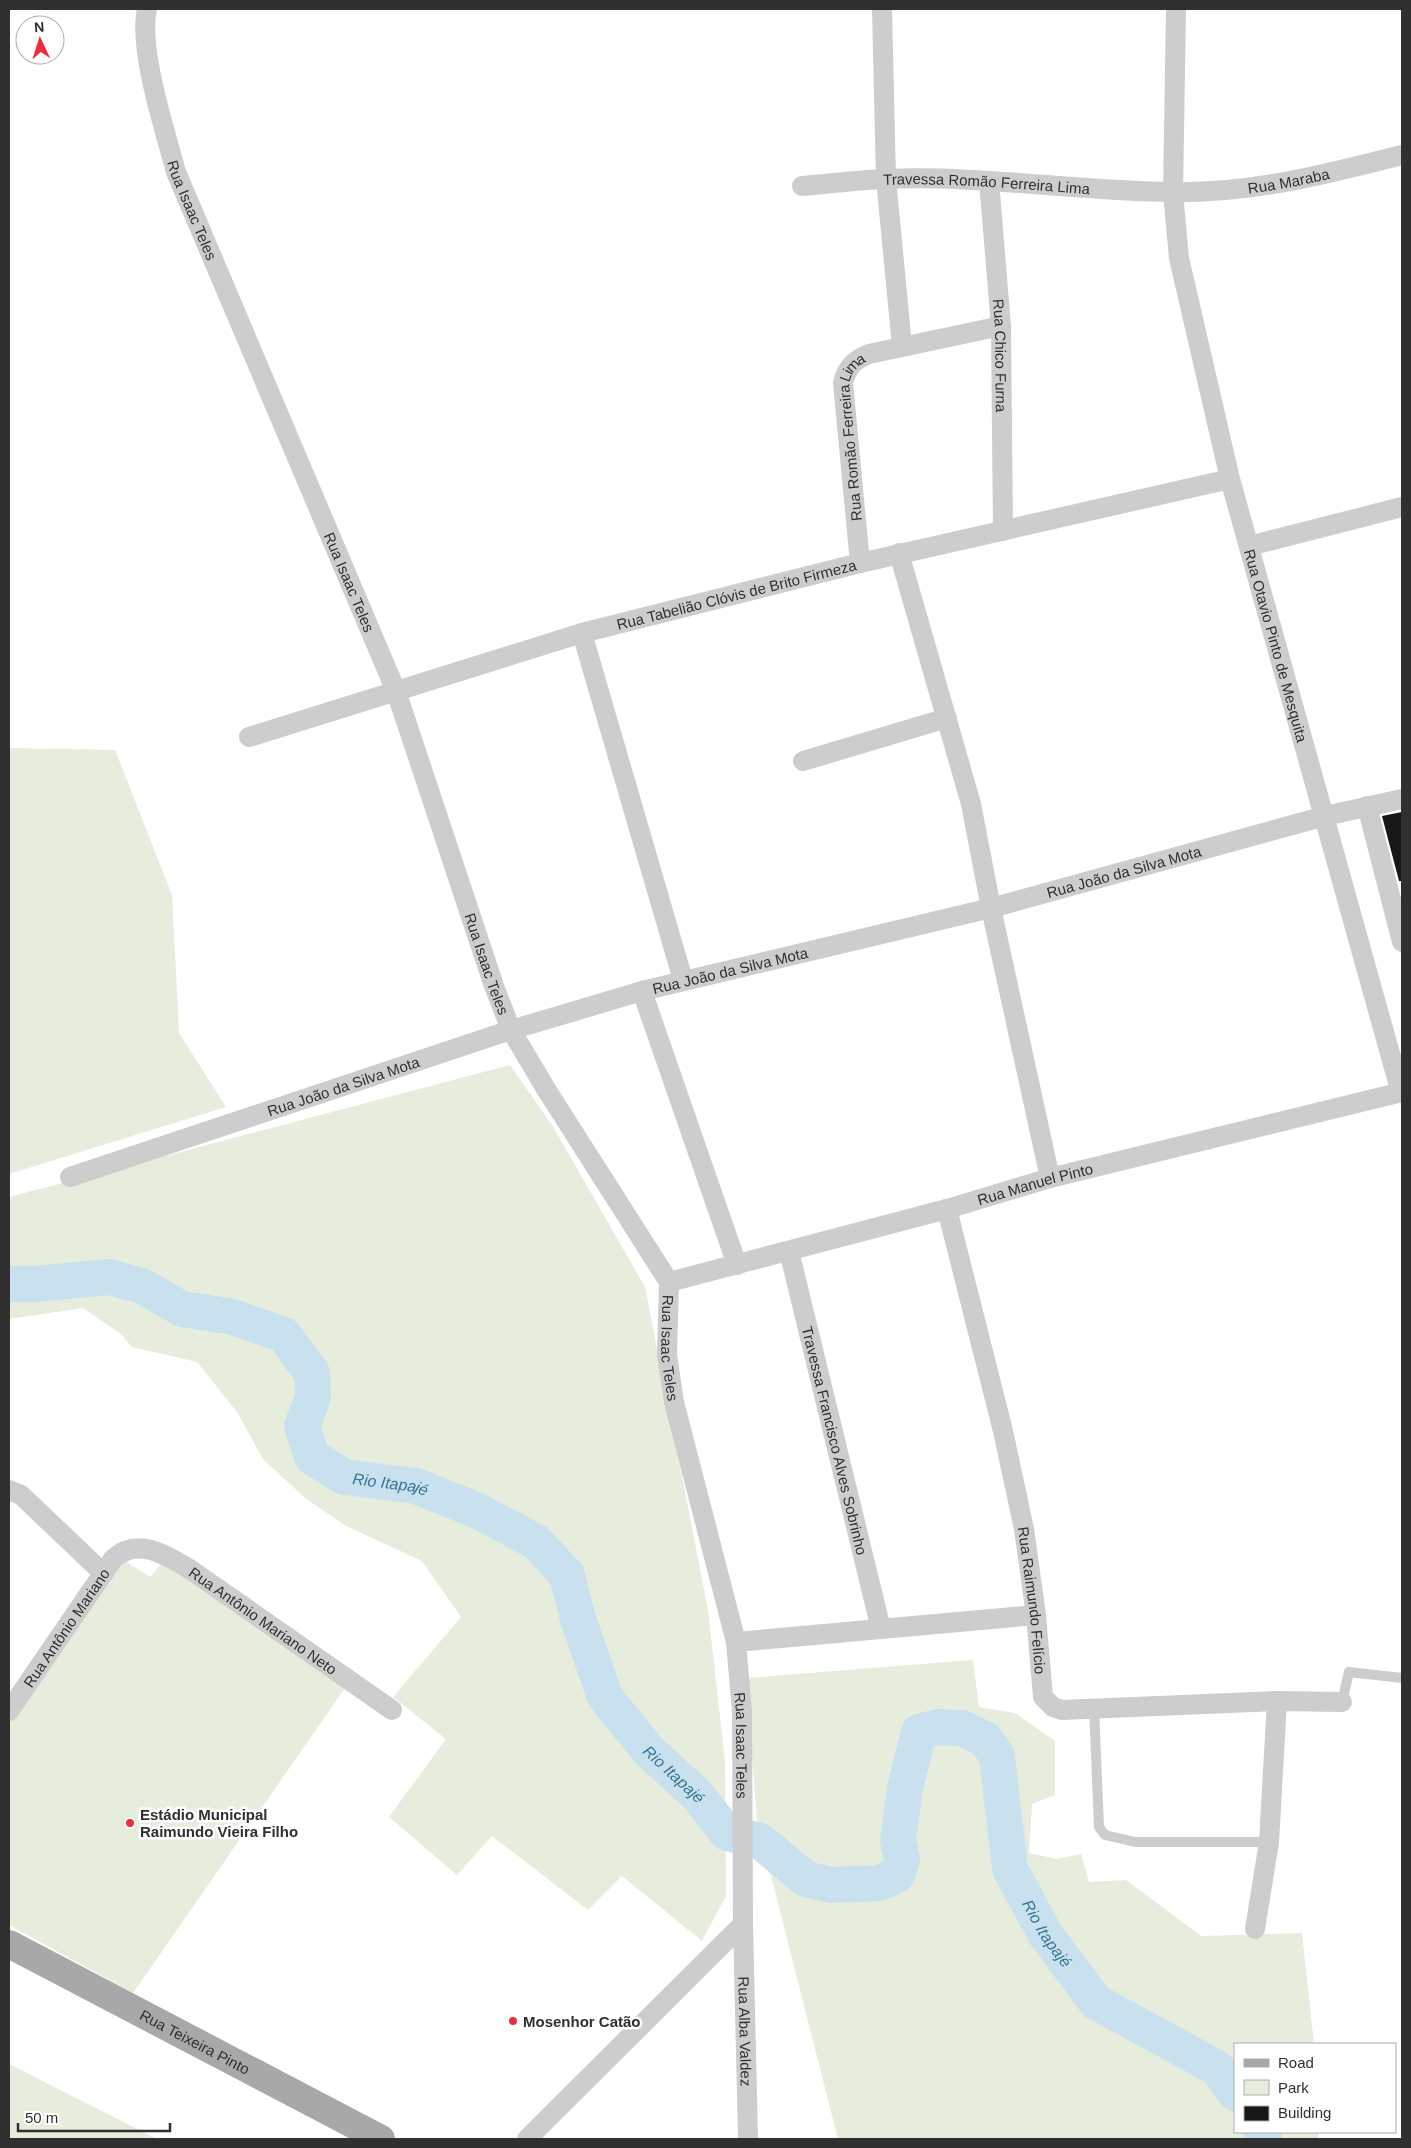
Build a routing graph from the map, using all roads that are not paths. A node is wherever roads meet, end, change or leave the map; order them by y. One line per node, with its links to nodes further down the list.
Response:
1 (882, 9): 5 (street)
2 (1176, 9): 8 (street, Rua Otavio Pinto de Mesquita)
3 (145, 12): 18 (street, Rua Isaac Teles)
4 (1402, 155): 8 (street, Rua Maraba)
5 (886, 179): 6 (street, Travessa Romão Ferreira Lima); 7 (street, Travessa Romão Ferreira Lima); 10 (street)
6 (989, 182): 8 (street, Travessa Romão Ferreira Lima); 9 (street, Rua Chico Furna)
7 (802, 186)
8 (1172, 192): 11 (street, Rua Otavio Pinto de Mesquita)
9 (1000, 326): 10 (street, Rua Romão Ferreira Lima); 13 (street, Rua Chico Furna)
10 (902, 346): 16 (street, Rua Romão Ferreira Lima)
11 (1230, 479): 13 (street, Rua Tabelião Clóvis de Brito Firmeza); 14 (street, Rua Otavio Pinto de Mesquita)
12 (1402, 507): 14 (street)
13 (1003, 531): 15 (street, Rua Tabelião Clóvis de Brito Firmeza)
14 (1249, 546): 24 (street, Rua Otavio Pinto de Mesquita)
15 (899, 554): 16 (street, Rua Tabelião Clóvis de Brito Firmeza); 19 (street)
16 (860, 563): 17 (street, Rua Tabelião Clóvis de Brito Firmeza)
17 (582, 633): 18 (street, Rua Tabelião Clóvis de Brito Firmeza); 27 (street)
18 (396, 691): 20 (street, Rua Tabelião Clóvis de Brito Firmeza); 29 (street, Rua Isaac Teles)
19 (947, 718): 21 (street); 25 (street)
20 (249, 737)
21 (802, 761)
22 (1402, 799): 23 (street, Rua João da Silva Mota)
23 (1367, 806): 24 (street, Rua João da Silva Mota); 26 (street)
24 (1325, 816): 25 (street, Rua João da Silva Mota); 30 (street, Rua Otavio Pinto de Mesquita)
25 (991, 908): 27 (street, Rua João da Silva Mota); 32 (street)
26 (1402, 942)
27 (683, 980): 28 (street, Rua João da Silva Mota)
28 (642, 992): 29 (street, Rua João da Silva Mota); 35 (street)
29 (511, 1030): 31 (street, Rua João da Silva Mota); 36 (street, Rua Isaac Teles)
30 (1402, 1092): 32 (street, Rua Manuel Pinto)
31 (70, 1177)
32 (1050, 1178): 33 (street, Rua Manuel Pinto)
33 (946, 1209): 34 (street, Rua Manuel Pinto); 40 (street, Rua Raimundo Felício)
34 (789, 1251): 35 (street, Rua Manuel Pinto); 41 (street, Travessa Francisco Alves Sobrinho)
35 (737, 1265): 36 (street, Rua Manuel Pinto)
36 (669, 1282): 42 (street, Rua Isaac Teles)
37 (9, 1490): 39 (street)
38 (127, 1548): 39 (street, Rua Antônio Mariano); 47 (street, Rua Antônio Mariano Neto)
39 (102, 1572): 48 (street, Rua Antônio Mariano)
40 (1036, 1615): 41 (street); 46 (street, Rua Raimundo Felício)
41 (881, 1629): 42 (street)
42 (736, 1642): 50 (street, Rua Isaac Teles)
43 (1402, 1678): 45 (lane)
44 (1277, 1702): 45 (street, Rua Raimundo Felício); 46 (street, Rua Raimundo Felício); 49 (street)
45 (1342, 1702)
46 (1094, 1708): 49 (lane)
47 (392, 1710)
48 (9, 1711)
49 (1269, 1842): 51 (street)
50 (743, 1924): 54 (street); 55 (street, Rua Alba Valdez)
51 (1255, 1929)
52 (9, 1944): 53 (main road, Rua Teixeira Pinto)
53 (381, 2139)
54 (527, 2139)
55 (748, 2139)

